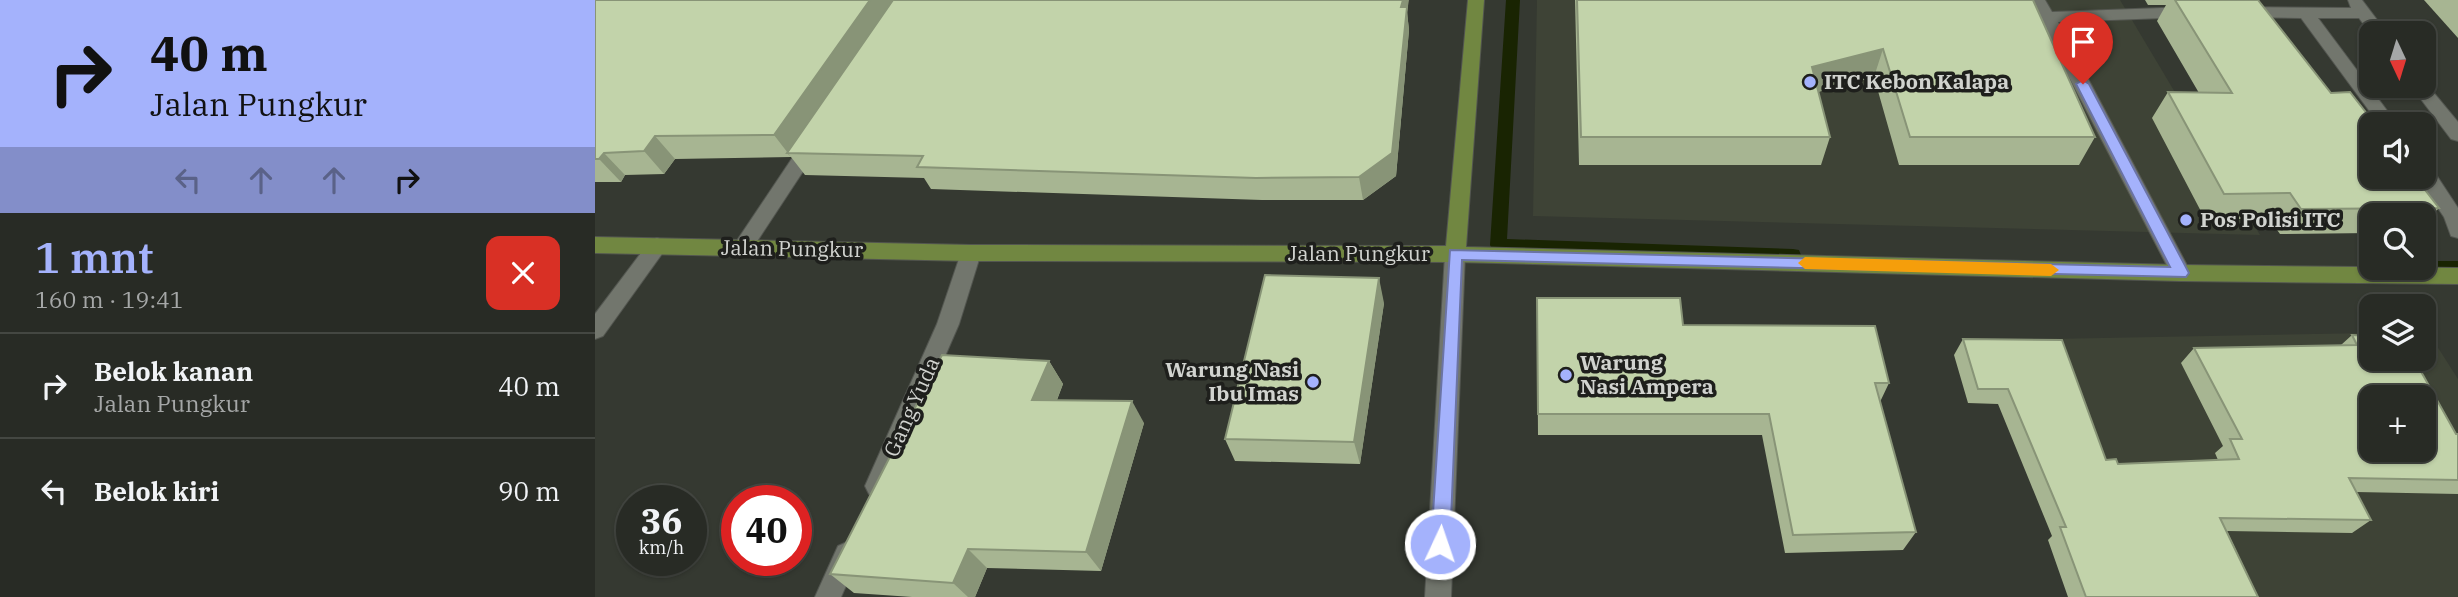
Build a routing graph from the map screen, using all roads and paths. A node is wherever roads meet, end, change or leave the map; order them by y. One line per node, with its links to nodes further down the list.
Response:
1 (1476, 0): 16 (main road)
2 (2358, 6): 4 (street); 5 (street)
3 (2042, 9): 4 (street); 17 (street)
4 (2305, 12): 7 (street)
5 (2370, 21)
6 (2429, 98): 9 (street)
7 (2379, 112)
8 (826, 123): 14 (street)
9 (2458, 135)
10 (2435, 189): 11 (street)
11 (2458, 231)
12 (595, 244): 13 (main road, Jalan Pungkur)
13 (657, 246): 14 (main road, Jalan Pungkur); 19 (street)
14 (743, 247): 15 (main road, Jalan Pungkur)
15 (971, 253): 16 (main road, Jalan Pungkur); 20 (street, Gang Yuda)
16 (1455, 254): 17 (main road, Jalan Pungkur); 23 (street)
17 (2181, 273): 18 (main road, Jalan Pungkur)
18 (2458, 276)
19 (595, 330)
20 (866, 510)
21 (856, 535): 22 (street)
22 (828, 597)
23 (1438, 597)

